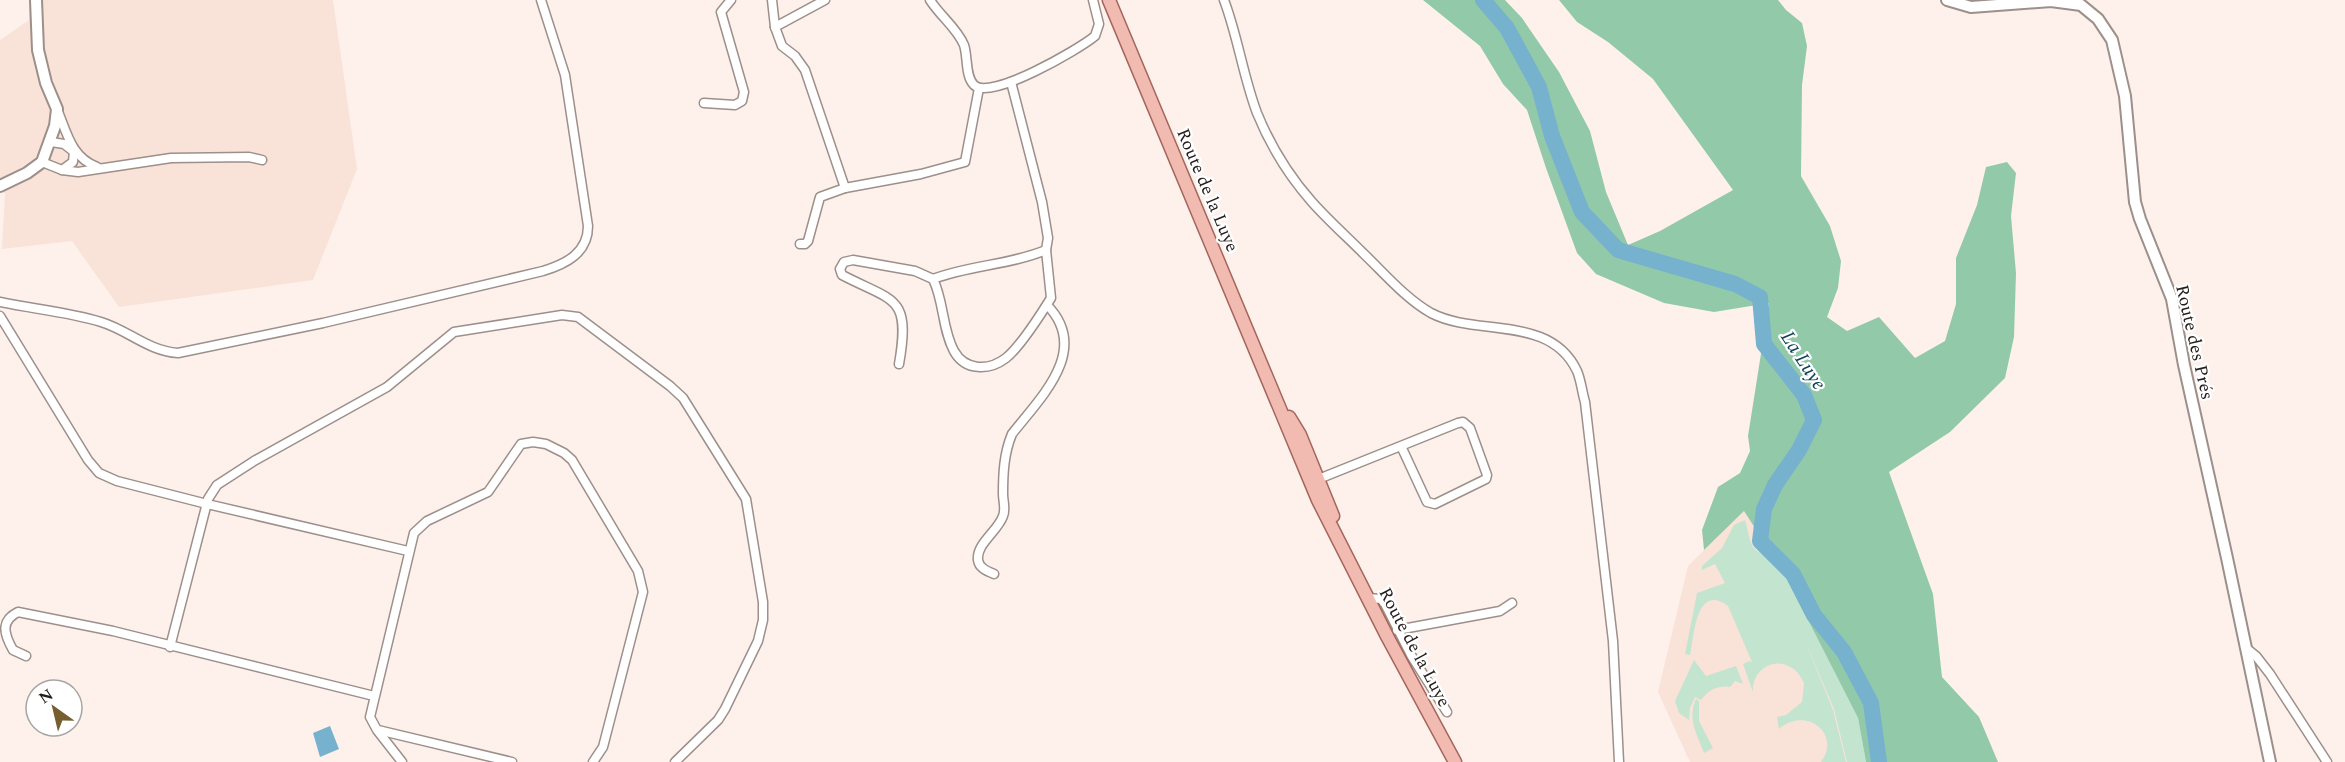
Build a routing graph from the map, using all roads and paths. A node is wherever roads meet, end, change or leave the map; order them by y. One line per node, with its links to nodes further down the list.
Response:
1 (36, 0): 15 (street)
2 (541, 0): 27 (street)
3 (730, 0): 14 (street)
4 (772, 0): 11 (street)
5 (825, 0): 11 (street)
6 (930, 0): 13 (street)
7 (1093, 0): 12 (street)
8 (1109, 0): 32 (main road, Route de la Luye)
9 (1224, 0): 50 (street)
10 (1947, 0): 40 (street, Route des Prés)
11 (775, 27): 23 (street)
12 (1011, 82): 13 (street); 25 (street)
13 (979, 88): 23 (street)
14 (704, 103)
15 (57, 109): 16 (street); 17 (street)
16 (51, 142): 17 (street); 19 (street)
17 (74, 151): 20 (street); 21 (street)
18 (262, 160): 20 (street)
19 (42, 162): 21 (street); 22 (street)
20 (98, 168): 21 (street)
21 (62, 170)
22 (2, 184)
23 (845, 188): 24 (street)
24 (800, 244)
25 (1046, 250): 26 (street); 28 (street)
26 (933, 279): 28 (street); 30 (street)
27 (0, 302)
28 (1047, 305): 35 (street)
29 (0, 316): 33 (street)
30 (899, 364)
31 (1401, 446): 31 (street); 32 (street)
32 (1315, 481): 36 (main road, Route de la Luye)
33 (207, 504): 34 (street); 39 (street); 48 (street)
34 (408, 551): 42 (street); 47 (street)
35 (994, 574)
36 (1368, 598): 38 (street); 49 (main road, Route de la Luye)
37 (1512, 603): 38 (street)
38 (1397, 630): 43 (street)
39 (170, 647): 41 (street); 42 (street)
40 (2245, 647): 51 (street, Route des Prés); 52 (street)
41 (26, 656)
42 (374, 696): 44 (street)
43 (1447, 712)
44 (377, 730): 45 (street); 46 (street)
45 (402, 762)
46 (512, 762)
47 (593, 762)
48 (675, 762)
49 (1455, 762)
50 (1619, 762)
51 (2270, 762)
52 (2327, 762)

